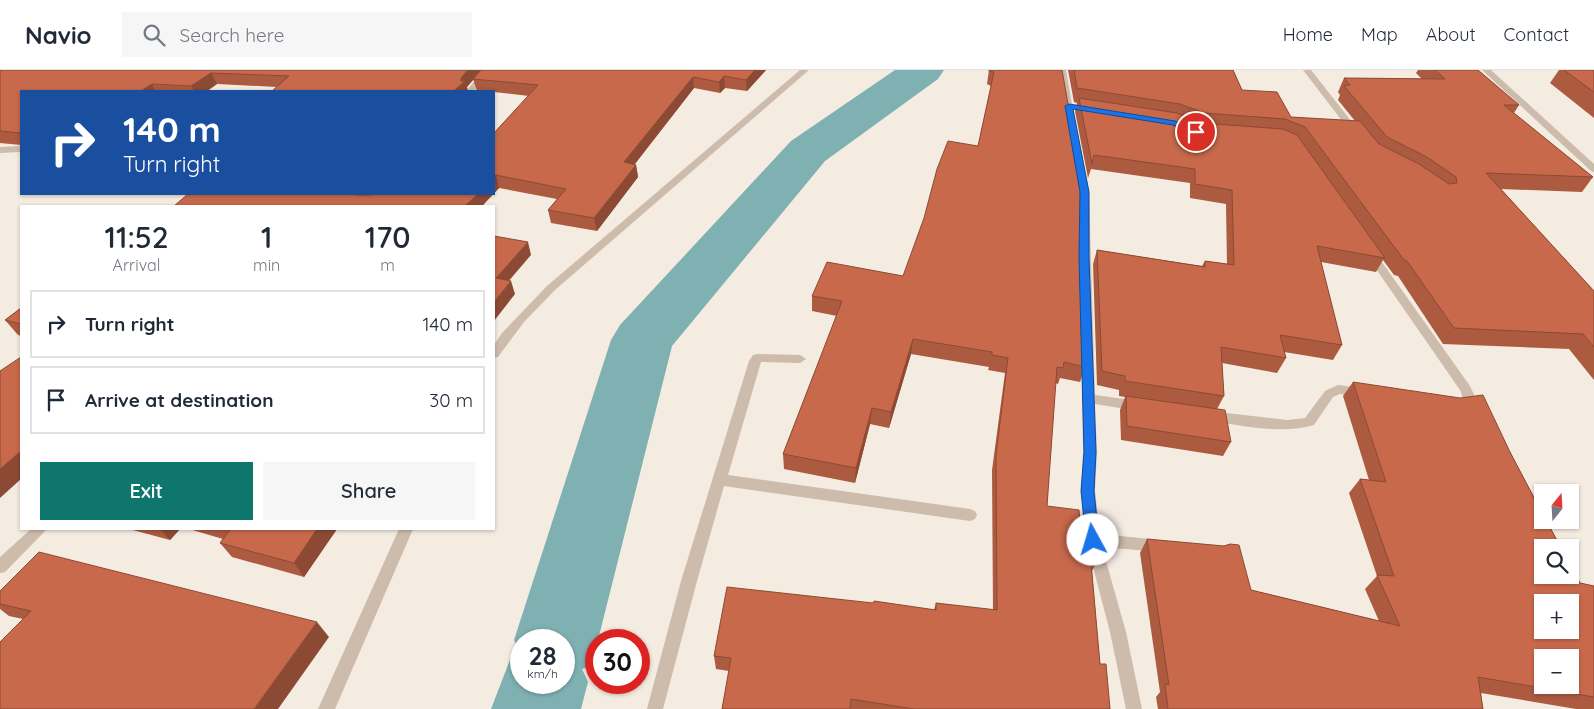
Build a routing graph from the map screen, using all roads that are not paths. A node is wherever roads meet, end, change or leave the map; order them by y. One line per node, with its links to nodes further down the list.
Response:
1 (488, 70): 6 (street)
2 (805, 70): 14 (street)
3 (1062, 70): 7 (street)
4 (1307, 70): 9 (street)
5 (1486, 70): 12 (street)
6 (471, 90)
7 (1069, 106): 8 (street); 17 (street)
8 (1107, 112)
9 (1361, 140)
10 (20, 149): 11 (street)
11 (0, 150)
12 (1594, 168)
13 (1363, 243): 18 (street)
14 (495, 352)
15 (800, 359): 21 (street)
16 (1375, 395): 20 (street)
17 (1088, 398): 19 (street); 25 (street)
18 (1440, 404)
19 (1147, 407)
20 (1196, 414)
21 (721, 480): 22 (street); 29 (street)
22 (970, 515)
23 (39, 530): 27 (street)
24 (406, 530): 28 (street)
25 (1093, 540): 26 (street); 30 (street)
26 (1177, 548)
27 (0, 567)
28 (326, 709)
29 (655, 709)
30 (1134, 709)

